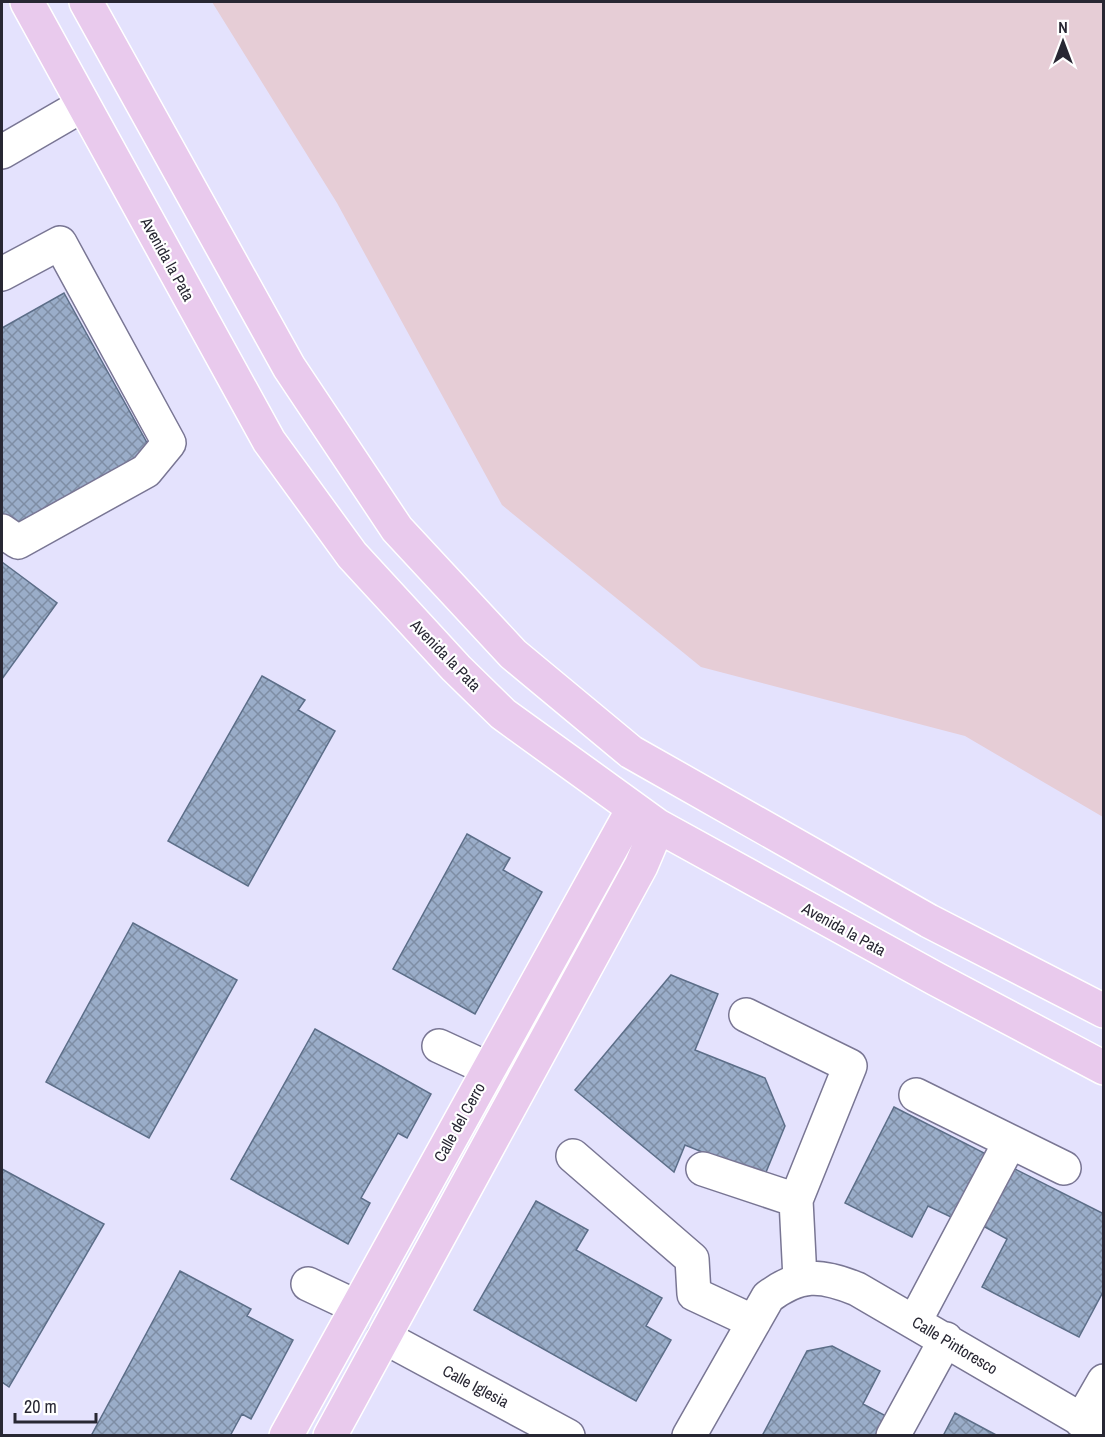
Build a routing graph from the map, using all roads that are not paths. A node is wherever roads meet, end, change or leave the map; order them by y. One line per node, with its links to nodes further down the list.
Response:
1 (27, 2): 3 (main road, Avenida la Pata)
2 (86, 2): 7 (main road)
3 (82, 105): 4 (street); 8 (main road, Avenida la Pata)
4 (2, 152)
5 (2, 274): 6 (street)
6 (2, 531)
7 (631, 752): 8 (main road); 9 (main road)
8 (646, 817): 12 (main road, Avenida la Pata); 13 (main road, Calle del Cerro); 25 (main road)
9 (1104, 1011)
10 (746, 1015): 19 (street)
11 (438, 1046): 13 (street)
12 (1104, 1068)
13 (489, 1069): 22 (main road, Calle del Cerro)
14 (916, 1095): 15 (street)
15 (1010, 1142): 17 (street); 23 (street)
16 (573, 1156): 24 (street)
17 (1064, 1168)
18 (703, 1169): 19 (street)
19 (796, 1200): 20 (street)
20 (800, 1279): 23 (street, Calle Pintoresco); 24 (street)
21 (308, 1284): 22 (street)
22 (357, 1307): 29 (main road, Calle del Cerro)
23 (915, 1321): 26 (street, Calle Pintoresco)
24 (754, 1322): 32 (street)
25 (384, 1337): 30 (main road); 31 (street, Calle Iglesia)
26 (946, 1339): 28 (street, Calle Pintoresco); 33 (street)
27 (1104, 1382): 28 (street)
28 (1092, 1427)
29 (286, 1436)
30 (330, 1436)
31 (568, 1436)
32 (689, 1436)
33 (893, 1436)

